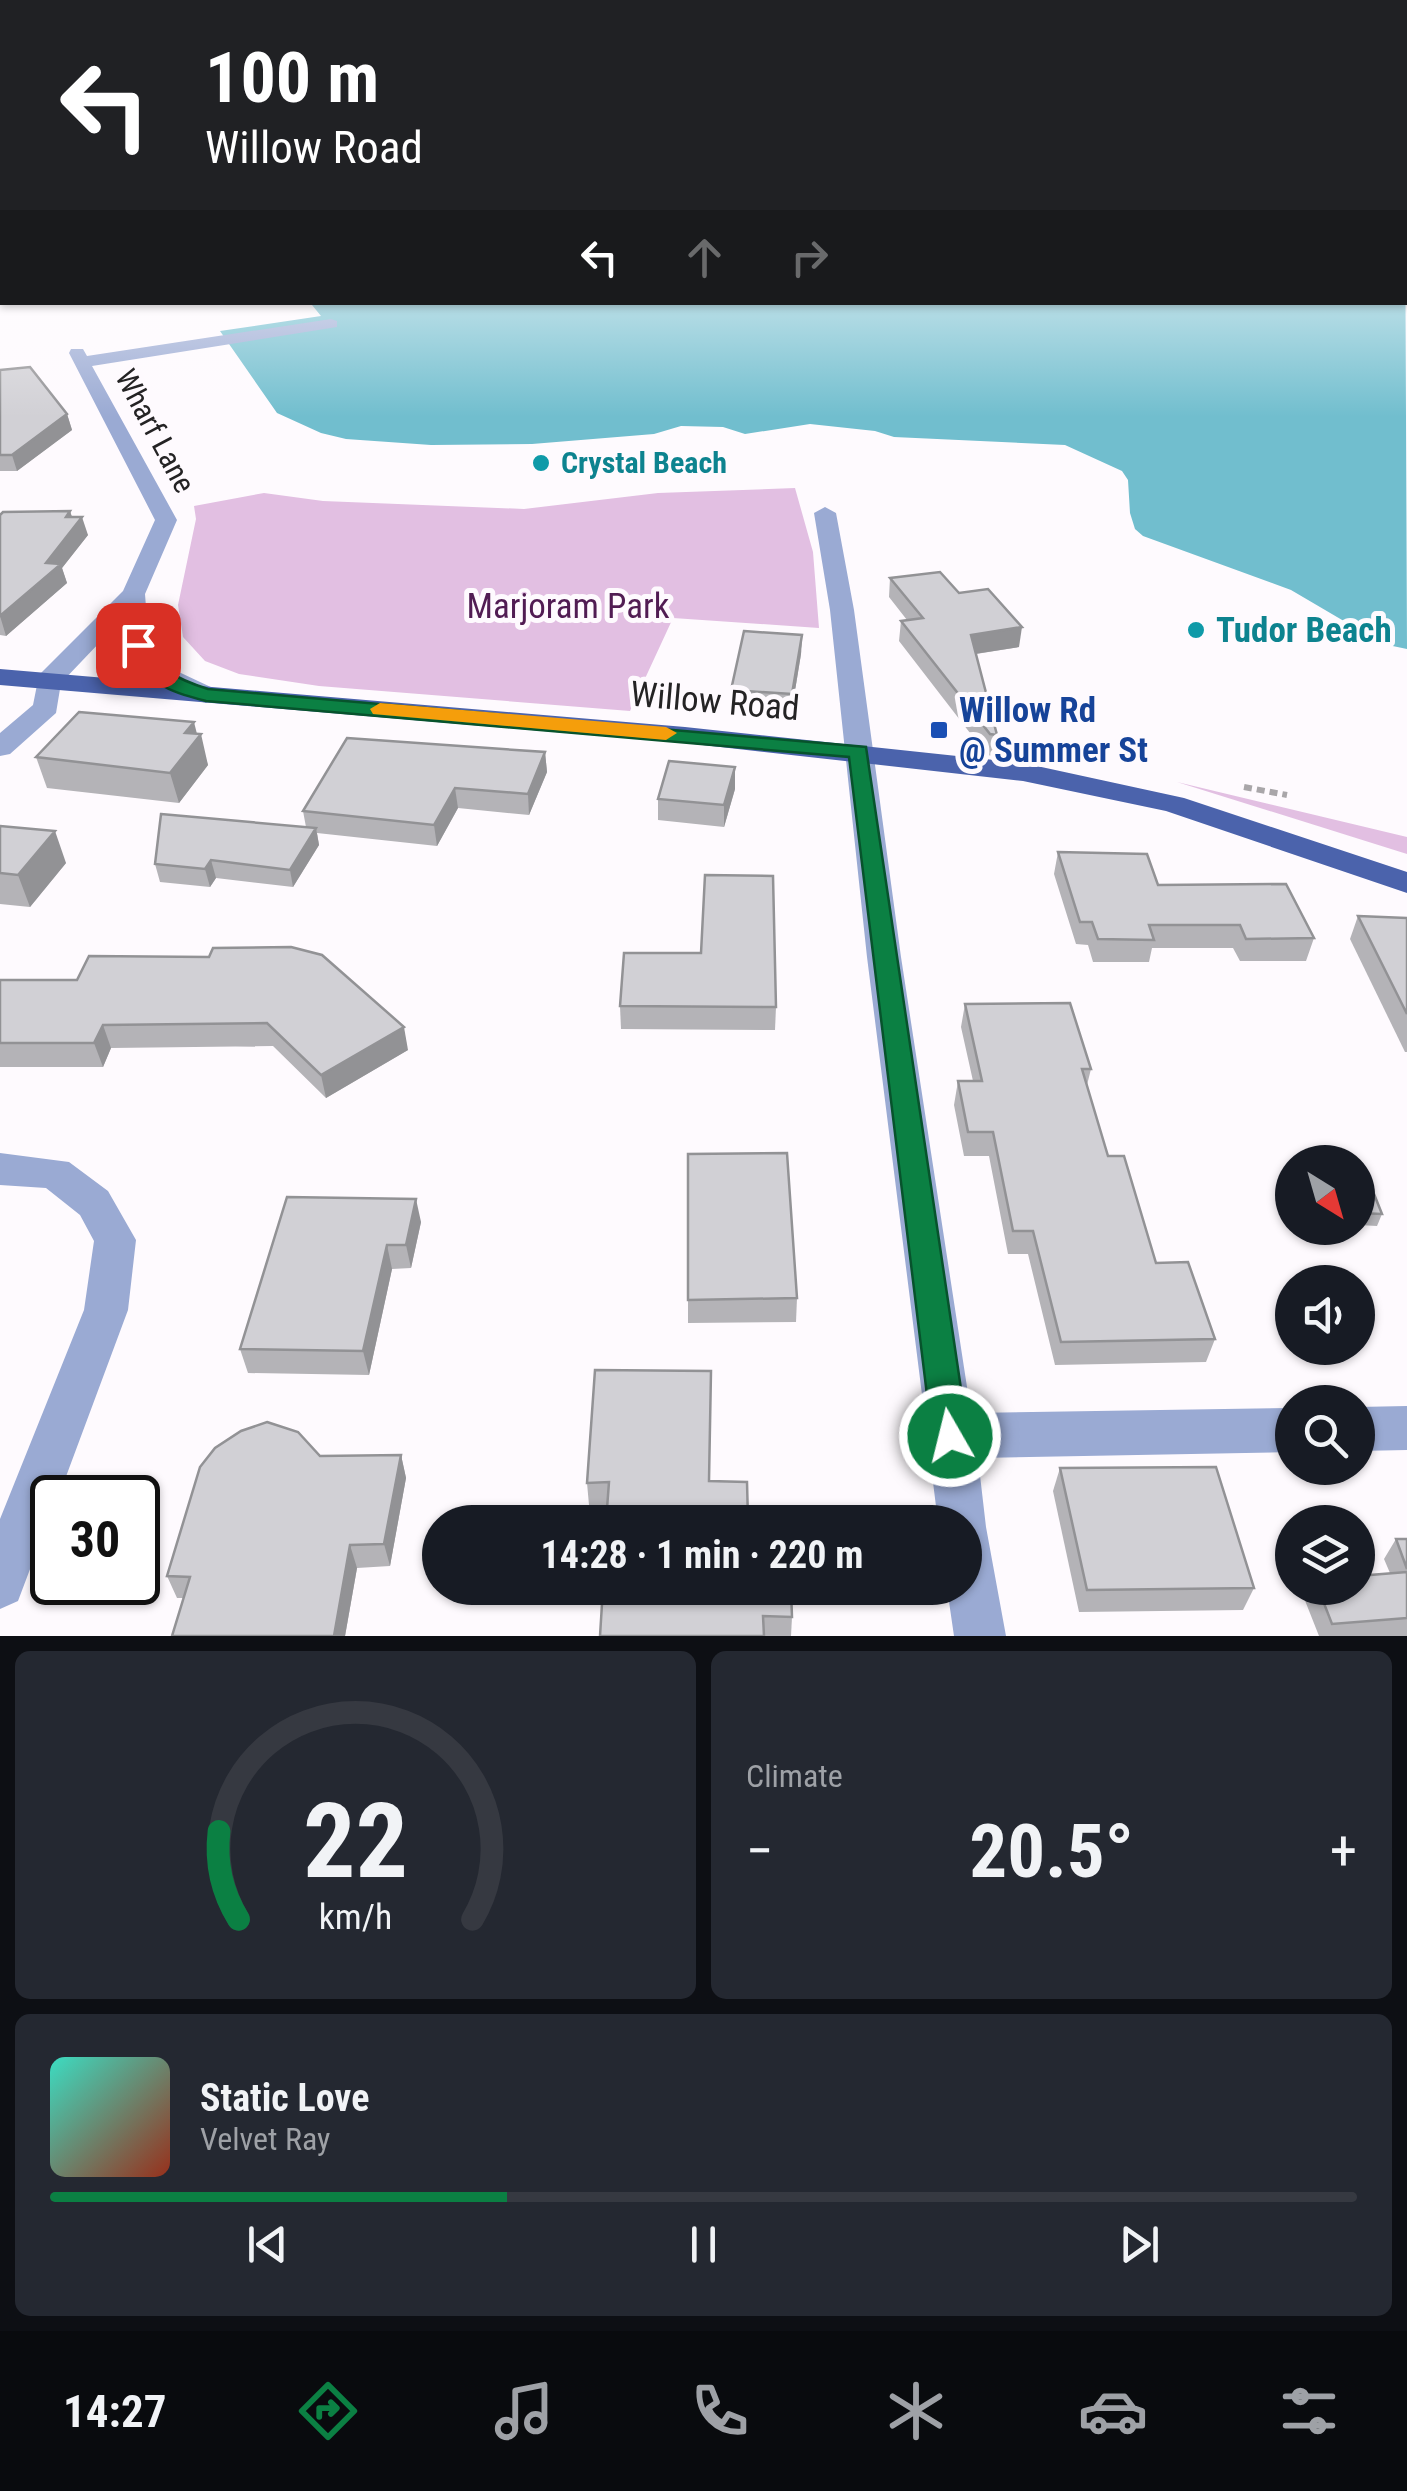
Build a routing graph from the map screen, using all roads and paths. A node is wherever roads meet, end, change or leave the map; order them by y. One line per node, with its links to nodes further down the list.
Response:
1 (331, 324): 3 (street, Wharf Lane)
2 (825, 513): 8 (street)
3 (133, 594): 5 (street, Wharf Lane); 6 (street)
4 (0, 676): 5 (main road, Willow Road)
5 (48, 681): 6 (main road, Willow Road); 7 (street, Wharf Lane)
6 (206, 694): 8 (main road, Willow Road)
7 (0, 748)
8 (858, 752): 9 (main road, Willow Road); 14 (street)
9 (1407, 882)
10 (0, 1170): 16 (street)
11 (1375, 1428): 12 (street)
12 (1407, 1428)
13 (1275, 1430): 14 (street)
14 (950, 1436): 15 (street)
15 (960, 1505)
16 (0, 1583)
17 (975, 1605): 18 (street)
18 (980, 1636)

